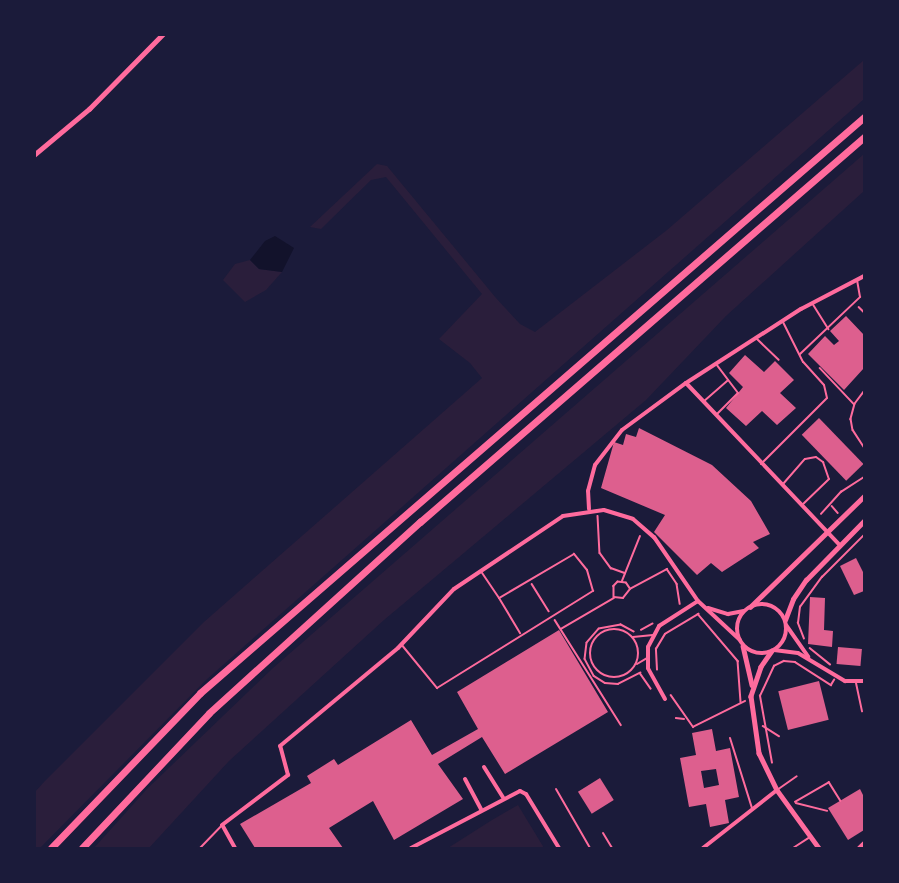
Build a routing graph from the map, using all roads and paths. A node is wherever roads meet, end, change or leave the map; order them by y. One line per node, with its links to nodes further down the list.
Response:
1 (163, 34): 5 (street)
2 (864, 112): 6 (highway)
3 (864, 117): 6 (highway)
4 (864, 137): 100 (highway)
5 (34, 155)
6 (771, 198): 99 (highway)
7 (864, 276): 8 (street)
8 (857, 280): 9 (street); 10 (lane)
9 (812, 303): 12 (street); 13 (lane)
10 (855, 303): 11 (path); 13 (lane)
11 (864, 312)
12 (783, 322): 14 (street); 15 (lane)
13 (828, 329): 15 (lane)
14 (757, 339): 16 (lane); 17 (street)
15 (800, 354): 26 (lane)
16 (779, 360)
17 (717, 365): 19 (lane); 20 (street)
18 (820, 368): 23 (path)
19 (728, 380): 22 (lane); 24 (lane)
20 (686, 383): 22 (street); 31 (street)
21 (864, 392): 23 (path)
22 (703, 402): 24 (street)
23 (855, 404): 25 (path)
24 (715, 415): 26 (street)
25 (864, 447)
26 (761, 464): 28 (street)
27 (864, 477): 33 (path)
28 (782, 486): 30 (street); 30 (lane)
29 (864, 496): 35 (street)
30 (801, 506): 33 (street)
31 (589, 509): 32 (street); 40 (street)
32 (598, 510): 39 (street); 41 (path)
33 (814, 520): 35 (street)
34 (864, 521): 38 (street)
35 (825, 531): 38 (street); 48 (street)
36 (642, 532): 41 (path)
37 (864, 535): 64 (path)
38 (840, 544): 52 (street)
39 (673, 566): 44 (path); 47 (street)
40 (481, 571): 46 (lane); 58 (street)
41 (625, 573): 43 (path)
42 (529, 580): 46 (lane); 51 (path); 51 (lane)
43 (621, 582): 44 (path); 45 (path)
44 (630, 589): 45 (path)
45 (614, 597): 53 (path)
46 (499, 598): 54 (lane)
47 (698, 601): 49 (street); 55 (street)
48 (750, 607): 50 (street); 52 (street)
49 (707, 608): 50 (street); 57 (street)
50 (744, 612): 57 (street)
51 (552, 615): 53 (path); 54 (lane)
52 (786, 623): 59 (street); 60 (street)
53 (561, 629): 75 (path)
54 (520, 633): 58 (lane)
55 (653, 635): 56 (lane); 61 (street)
56 (633, 637): 62 (lane); 62 (lane)
57 (741, 642): 59 (street); 67 (street)
58 (402, 644): 95 (street)
59 (773, 651): 60 (street); 67 (street)
60 (808, 657): 64 (street)
61 (647, 658): 62 (lane); 69 (street)
62 (634, 666)
63 (659, 676): 71 (path)
64 (836, 677): 66 (street); 77 (path)
65 (864, 681): 66 (street)
66 (856, 683): 72 (lane)
67 (752, 688): 70 (street)
68 (667, 689): 74 (path)
69 (665, 699)
70 (751, 699): 71 (path); 76 (street)
71 (741, 702): 74 (path)
72 (862, 711)
73 (676, 718): 74 (path)
74 (685, 718)
75 (621, 725)
76 (754, 726): 77 (path); 86 (street)
77 (763, 726): 78 (path); 81 (path)
78 (779, 736)
79 (730, 738): 91 (lane)
80 (484, 766): 87 (street)
81 (775, 771)
82 (797, 776): 84 (lane)
83 (465, 779): 92 (street)
84 (783, 785): 86 (lane); 89 (path)
85 (556, 789): 105 (lane)
86 (777, 790): 90 (street); 91 (street)
87 (502, 798): 92 (street); 104 (street)
88 (841, 801): 89 (path)
89 (795, 803): 90 (path); 93 (path); 94 (path)
90 (789, 806): 97 (street)
91 (752, 808): 107 (street)
92 (481, 809): 103 (street)
93 (800, 810)
94 (827, 811)
95 (222, 825): 101 (lane); 102 (street)
96 (603, 833): 106 (lane)
97 (810, 837): 108 (lane); 109 (street)
98 (864, 843): 110 (street)
99 (51, 849)
100 (82, 849)
101 (200, 849)
102 (236, 849)
103 (411, 849)
104 (559, 849)
105 (590, 849)
106 (612, 849)
107 (703, 849)
108 (793, 849)
109 (819, 849)
110 (859, 849)

